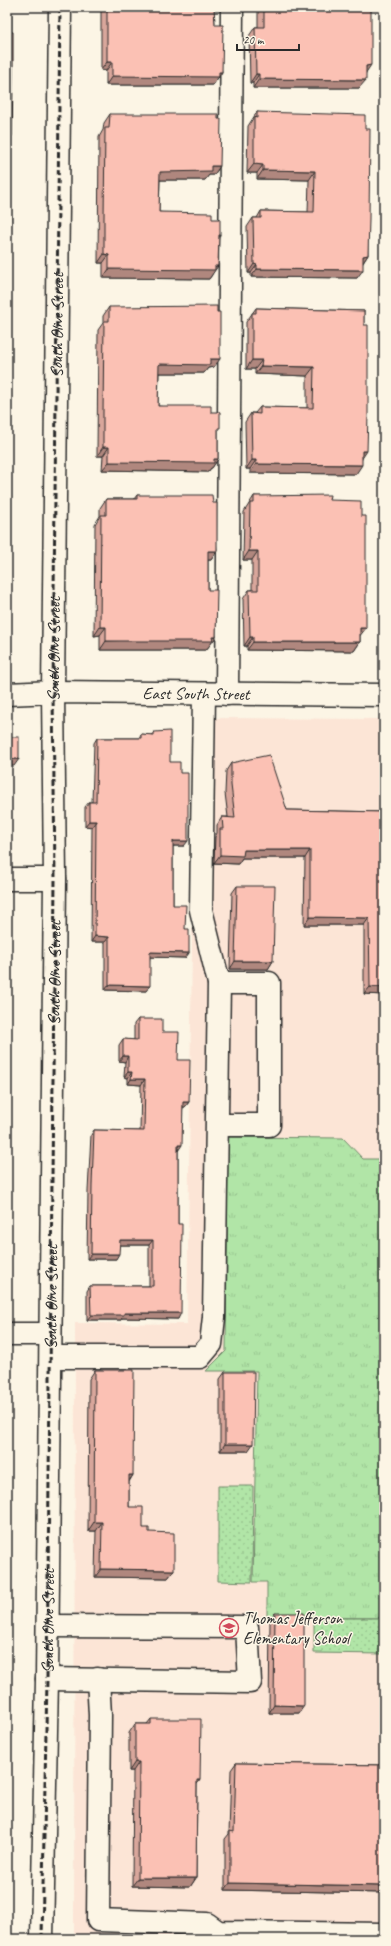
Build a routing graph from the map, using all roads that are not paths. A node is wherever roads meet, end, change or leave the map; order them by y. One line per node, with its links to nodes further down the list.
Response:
1 (60, 7): 3 (street, South Olive Street)
2 (232, 7): 6 (street)
3 (53, 692): 4 (street, East South Street); 5 (street, East South Street); 9 (street, South Olive Street)
4 (7, 694)
5 (204, 694): 6 (street, East South Street); 10 (street)
6 (227, 694): 7 (street, East South Street)
7 (384, 695)
8 (7, 879): 9 (street)
9 (55, 879): 13 (street, South Olive Street)
10 (219, 983): 11 (street); 11 (street)
11 (218, 1125): 14 (street)
12 (7, 1334): 13 (street)
13 (50, 1334): 14 (street, South Olive Street)
14 (51, 1357): 15 (street, South Olive Street)
15 (48, 1626): 16 (street, South Olive Street); 17 (street)
16 (48, 1678): 17 (street); 20 (street, South Olive Street)
17 (98, 1679): 18 (street)
18 (207, 1932): 19 (street)
19 (384, 1934)
20 (42, 1939)

